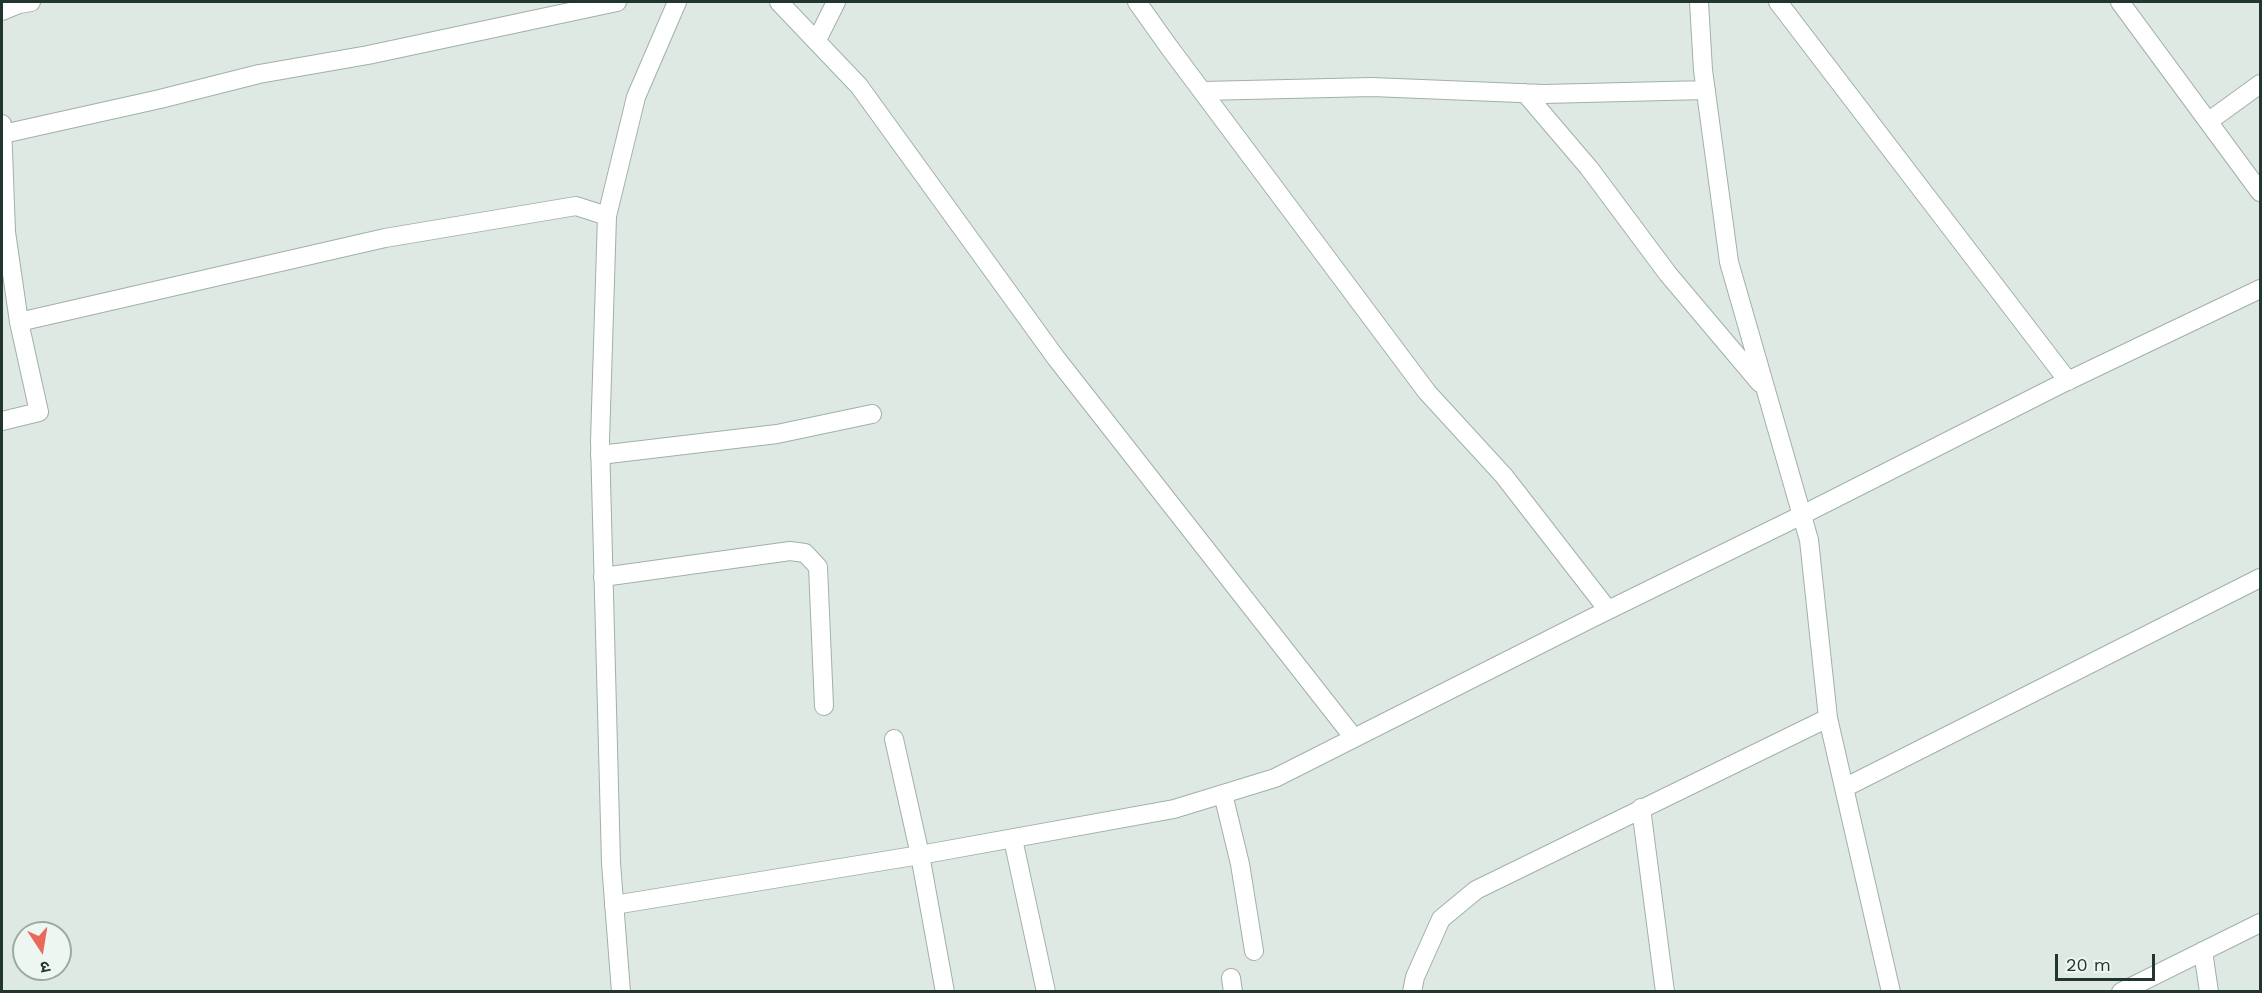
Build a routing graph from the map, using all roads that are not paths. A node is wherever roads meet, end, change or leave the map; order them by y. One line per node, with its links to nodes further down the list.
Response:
1 (31, 2): 10 (street)
2 (617, 2): 17 (street)
3 (676, 2): 19 (street)
4 (779, 2): 11 (street)
5 (836, 2): 11 (street)
6 (1137, 2): 14 (street)
7 (1699, 2): 13 (street)
8 (1778, 2): 23 (street)
9 (2120, 2): 16 (street)
10 (2, 11)
11 (817, 40): 34 (street)
12 (2260, 84): 16 (street)
13 (1706, 90): 15 (street); 24 (street)
14 (1203, 91): 15 (street); 31 (street)
15 (1525, 93): 24 (street)
16 (2209, 121): 18 (street)
17 (2, 129): 20 (street)
18 (2260, 192)
19 (607, 216): 22 (street); 27 (street)
20 (4, 233): 22 (street)
21 (2260, 290): 23 (street)
22 (19, 322): 26 (street)
23 (2068, 381): 28 (street)
24 (1765, 389): 28 (street)
25 (872, 414): 27 (street)
26 (2, 421)
27 (600, 455): 29 (street)
28 (1802, 515): 31 (street); 33 (street)
29 (603, 577): 32 (street); 41 (street)
30 (2260, 578): 36 (street)
31 (1608, 610): 34 (street)
32 (824, 706)
33 (1828, 718): 36 (street); 38 (street)
34 (1354, 738): 37 (street)
35 (894, 739): 40 (street)
36 (1844, 788): 50 (street)
37 (1223, 794): 39 (street); 43 (street)
38 (1641, 808): 48 (street); 49 (street)
39 (1013, 839): 40 (street); 47 (street)
40 (920, 855): 41 (street); 46 (street)
41 (614, 905): 45 (street)
42 (2260, 923): 44 (street)
43 (1254, 951)
44 (2203, 951): 51 (street); 52 (street)
45 (621, 992)
46 (945, 992)
47 (1046, 992)
48 (1412, 992)
49 (1665, 992)
50 (1891, 992)
51 (2121, 992)
52 (2210, 992)

